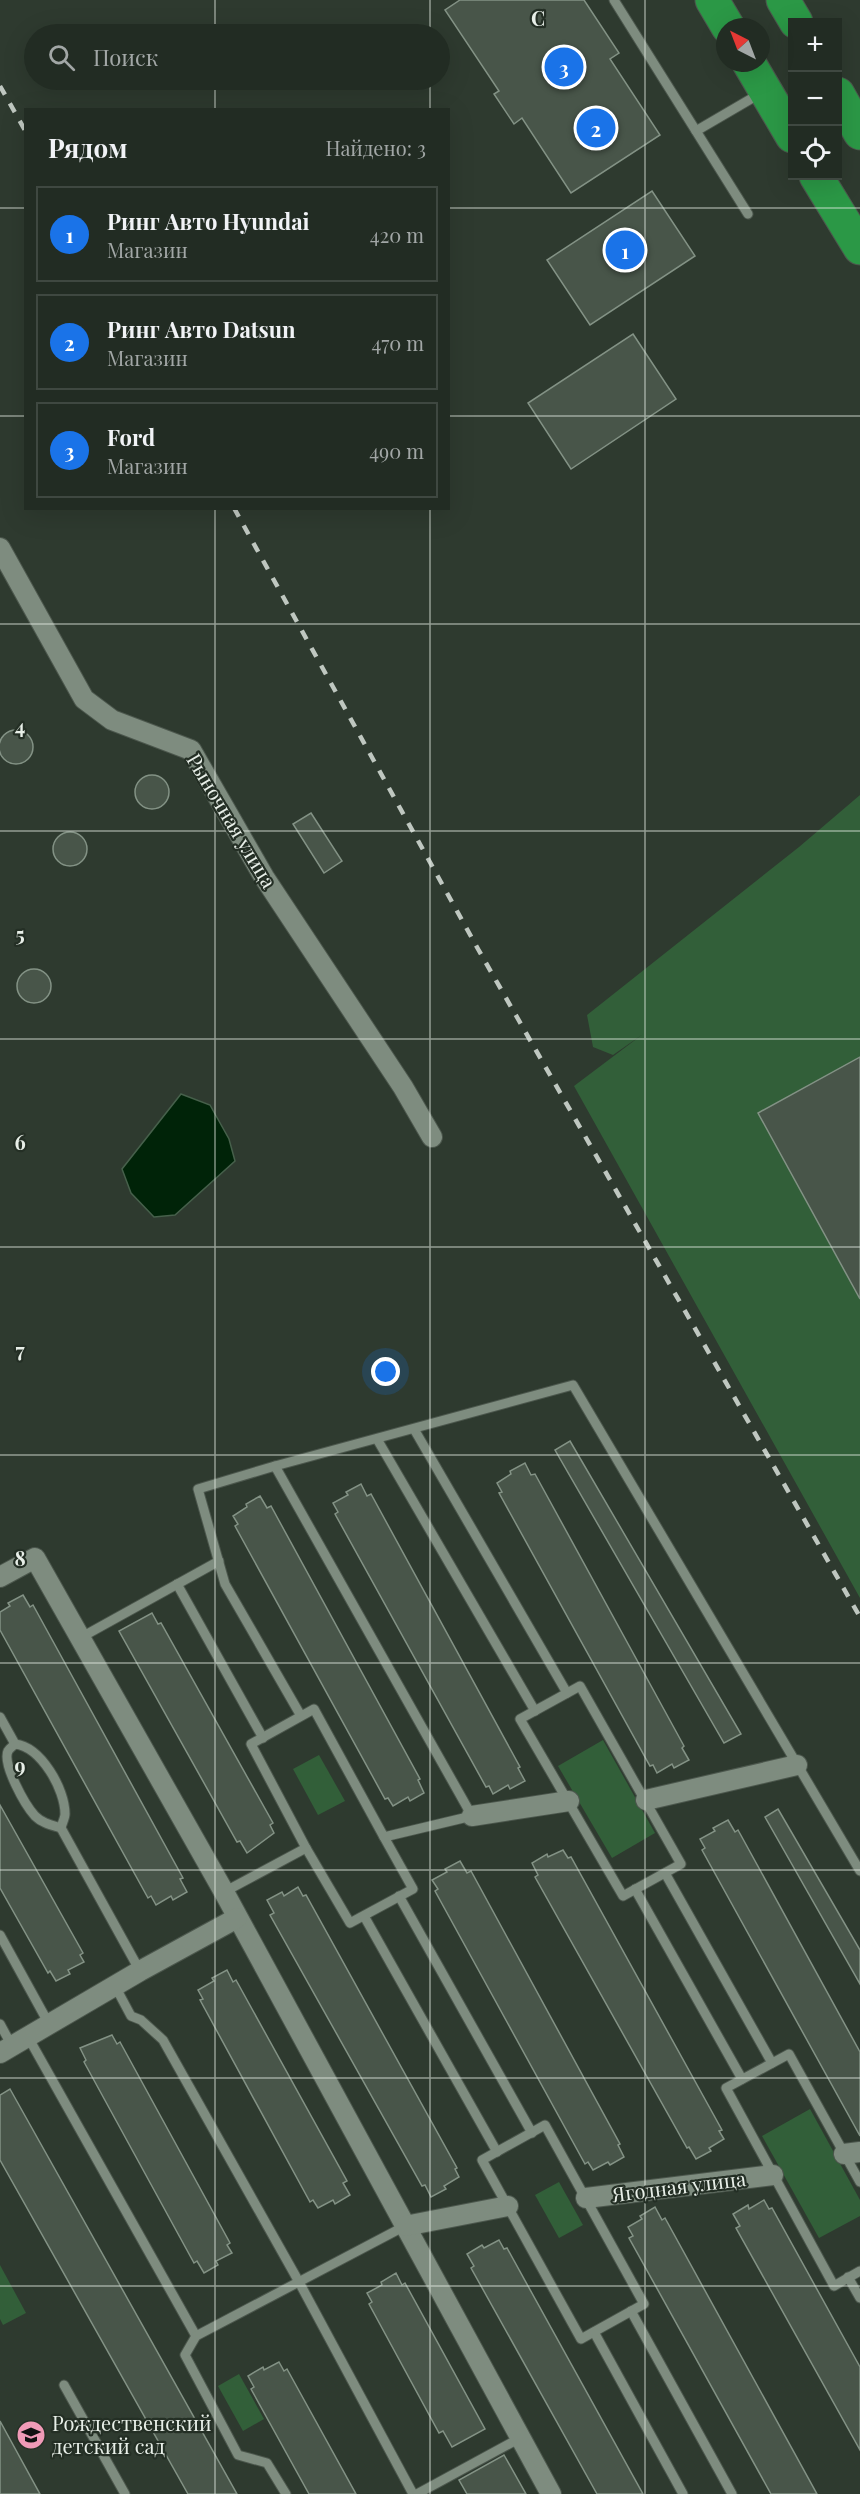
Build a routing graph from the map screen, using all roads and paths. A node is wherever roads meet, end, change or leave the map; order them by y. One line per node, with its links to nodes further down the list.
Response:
1 (614, 0): 10 (lane)
2 (712, 0): 4 (highway)
3 (783, 0): 5 (highway)
4 (723, 18)
5 (794, 18)
6 (754, 72): 7 (highway)
7 (765, 91): 9 (highway); 10 (lane)
8 (842, 102): 11 (highway)
9 (788, 129)
10 (696, 131): 13 (lane)
11 (860, 133)
12 (818, 180): 14 (highway)
13 (748, 213)
14 (860, 248)
15 (0, 548): 16 (street, Рыночная улица)
16 (432, 1137)
17 (414, 1429): 18 (lane); 24 (lane); 30 (lane)
18 (377, 1439): 19 (lane); 25 (lane)
19 (275, 1467): 20 (lane); 33 (lane)
20 (219, 1561): 22 (lane); 26 (lane)
21 (0, 1577): 23 (street)
22 (177, 1584): 23 (lane); 28 (lane)
23 (80, 1638): 40 (street)
24 (567, 1693): 25 (lane); 31 (lane)
25 (535, 1711): 32 (lane)
26 (301, 1716): 28 (lane); 35 (lane)
27 (0, 1717): 29 (lane)
28 (263, 1737): 36 (lane)
29 (15, 1744): 34 (lane); 34 (lane)
30 (797, 1765): 31 (street); 37 (lane)
31 (645, 1800): 38 (lane)
32 (569, 1801): 33 (street); 39 (lane)
33 (472, 1816): 35 (lane)
34 (60, 1828): 45 (lane)
35 (384, 1837): 41 (lane)
36 (306, 1848): 40 (lane); 42 (lane)
37 (860, 1870)
38 (665, 1873): 39 (lane); 50 (lane)
39 (636, 1889): 51 (lane)
40 (224, 1892): 43 (street)
41 (399, 1896): 42 (lane); 52 (lane)
42 (364, 1916): 53 (lane)
43 (237, 1918): 45 (street); 59 (street)
44 (0, 1935): 48 (lane)
45 (140, 1971): 46 (street)
46 (115, 1986): 48 (street); 62 (lane)
47 (0, 2024): 49 (lane)
48 (49, 2024): 49 (street)
49 (13, 2046): 66 (lane)
50 (772, 2063): 51 (lane); 54 (lane)
51 (742, 2079): 55 (lane)
52 (532, 2133): 53 (lane); 57 (lane)
53 (497, 2152): 58 (lane)
54 (852, 2153): 56 (lane)
55 (773, 2175): 57 (street, Ягодная улица); 61 (lane)
56 (860, 2182)
57 (586, 2198): 64 (lane)
58 (507, 2206): 59 (street); 65 (lane)
59 (405, 2226): 62 (lane); 68 (street)
60 (860, 2271): 61 (lane)
61 (848, 2277): 63 (lane)
62 (299, 2282): 66 (lane); 71 (lane)
63 (860, 2298)
64 (631, 2311): 65 (lane); 74 (lane)
65 (594, 2332): 73 (lane)
66 (196, 2337): 70 (lane)
67 (64, 2385): 69 (lane)
68 (520, 2438): 71 (lane); 72 (street)
69 (125, 2494)
70 (286, 2494)
71 (415, 2494)
72 (551, 2494)
73 (683, 2494)
74 (732, 2494)

